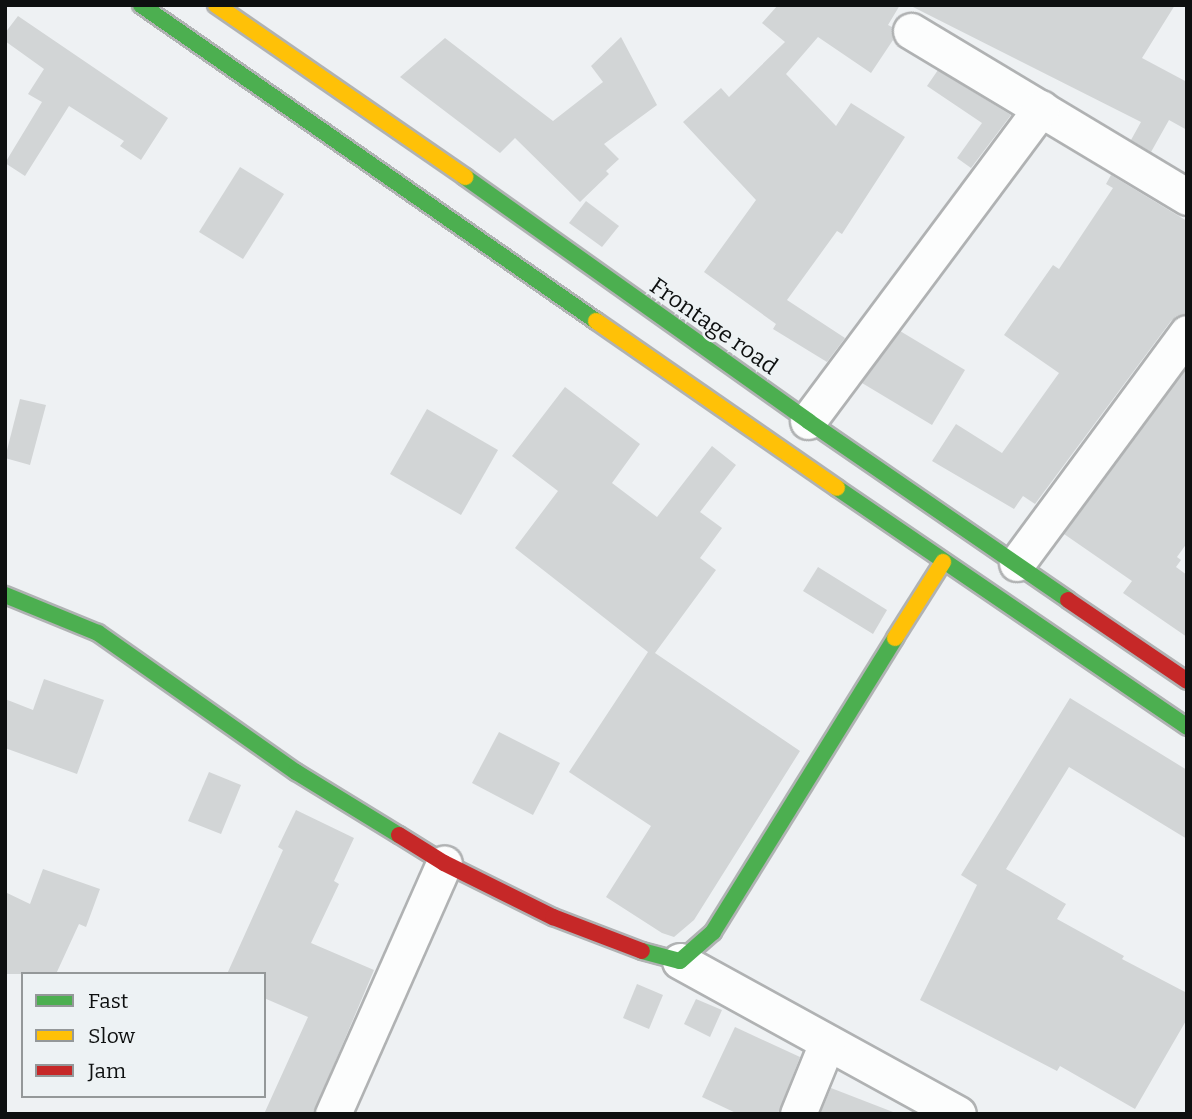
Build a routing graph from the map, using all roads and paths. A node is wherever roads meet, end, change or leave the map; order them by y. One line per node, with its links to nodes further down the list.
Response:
1 (141, 5): 5 (main road)
2 (205, 5): 5 (street)
3 (216, 5): 9 (main road, Frontage road)
4 (911, 31): 6 (street)
5 (186, 36): 10 (main road)
6 (1041, 108): 7 (street); 9 (street)
7 (1187, 197)
8 (1187, 333): 11 (street)
9 (808, 421): 11 (main road, Frontage road)
10 (943, 562): 14 (main road); 16 (main road)
11 (1017, 563): 13 (main road, Frontage road)
12 (5, 595): 15 (main road)
13 (1187, 681)
14 (1187, 727)
15 (444, 863): 16 (main road); 18 (street)
16 (680, 961): 17 (street)
17 (827, 1043): 19 (street); 20 (street)
18 (333, 1114)
19 (799, 1114)
20 (958, 1114)

